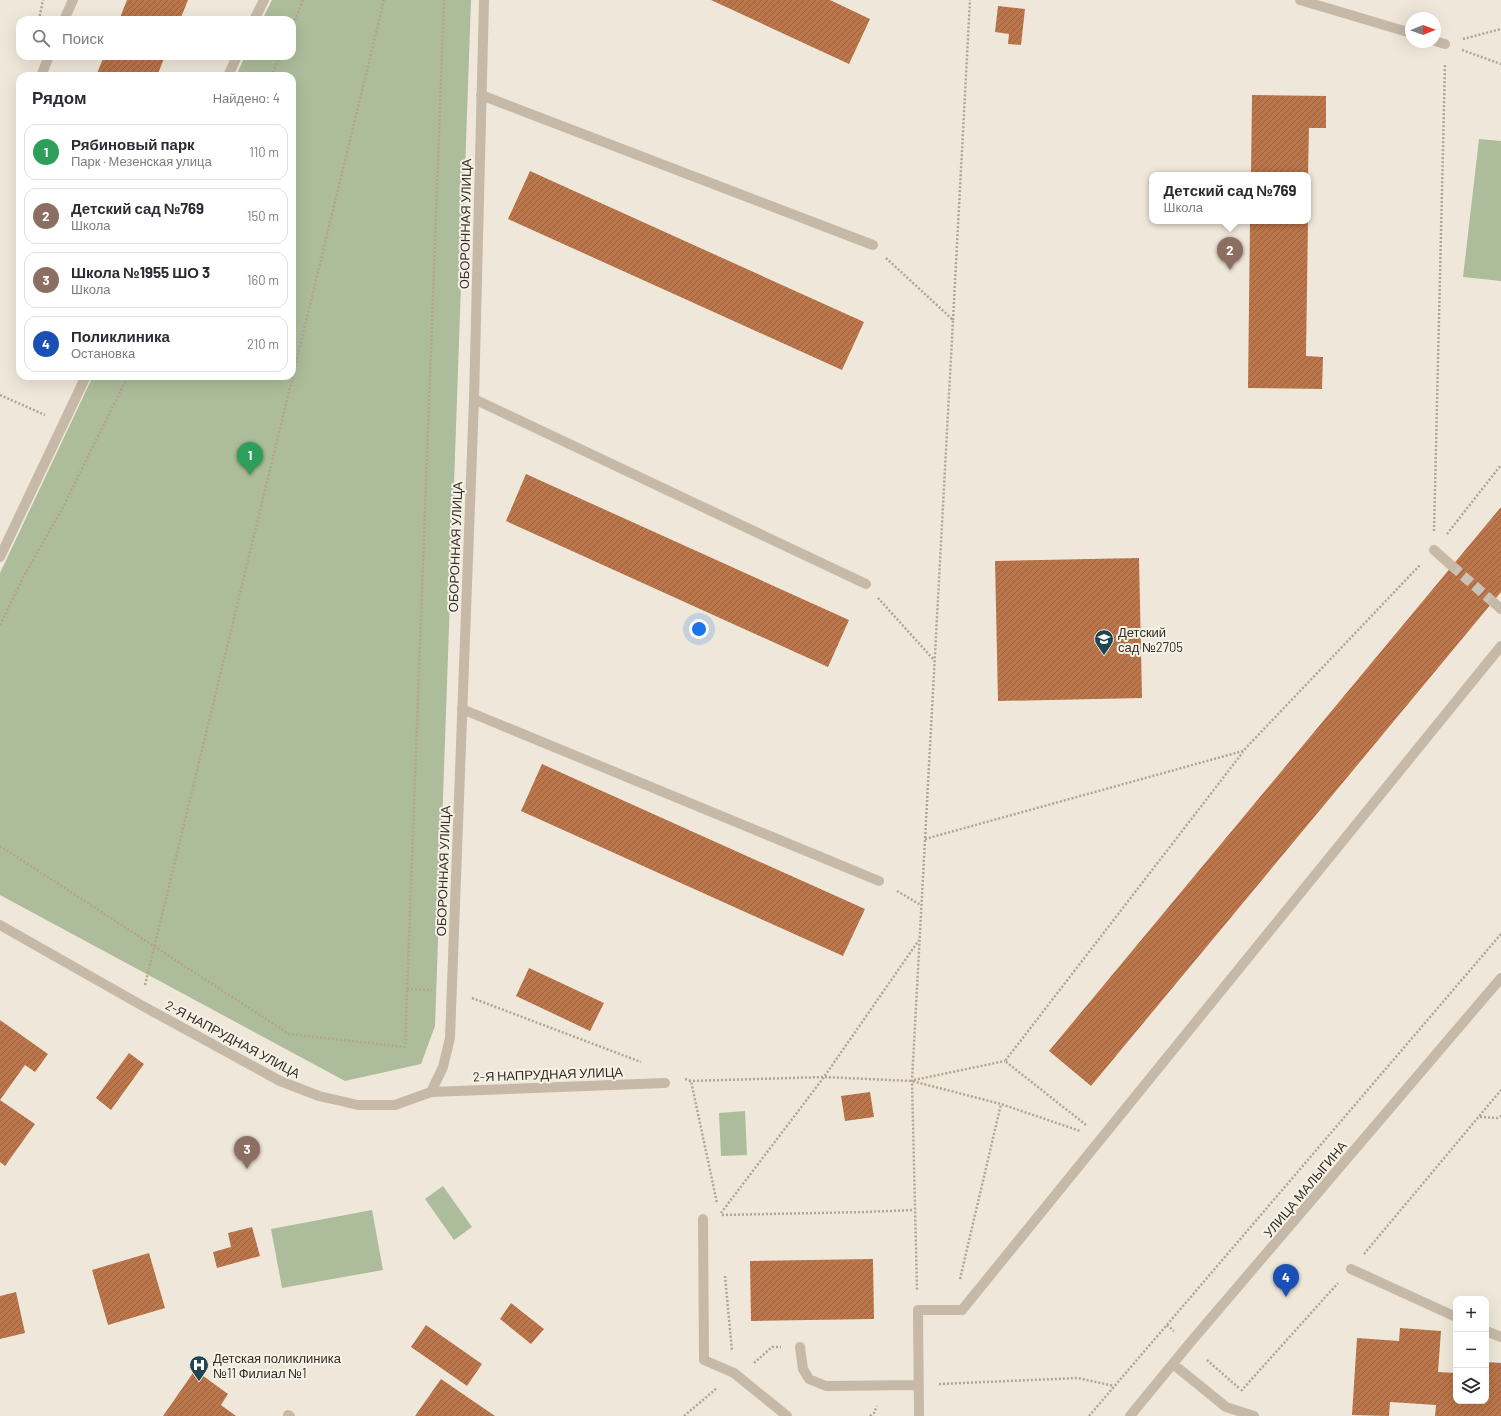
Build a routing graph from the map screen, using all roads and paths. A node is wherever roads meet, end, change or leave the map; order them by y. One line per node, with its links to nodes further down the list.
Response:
1 (43, 0): 10 (path)
2 (73, 0): 11 (street)
3 (264, 0): 12 (street)
4 (303, 0): 13 (path)
5 (384, 0): 29 (path)
6 (444, 0): 57 (path)
7 (484, 0): 26 (street, ОБОРОННАЯ УЛИЦА)
8 (970, 0): 28 (path)
9 (1300, 0): 15 (street)
10 (41, 16)
11 (66, 16)
12 (256, 16)
13 (296, 18)
14 (1501, 29): 16 (path)
15 (1405, 31)
16 (1441, 42)
17 (1441, 42): 22 (path)
18 (1440, 48): 37 (path)
19 (47, 60): 23 (street)
20 (235, 60): 24 (street)
21 (278, 60): 25 (path)
22 (1501, 64)
23 (42, 72)
24 (230, 72)
25 (273, 72)
26 (481, 95): 27 (street); 34 (street, ОБОРОННАЯ УЛИЦА)
27 (872, 245): 28 (path)
28 (952, 320): 45 (path)
29 (296, 362)
30 (84, 380): 35 (street)
31 (126, 380): 43 (path)
32 (292, 380): 55 (path)
33 (0, 395): 35 (path)
34 (474, 399): 40 (street); 46 (street, ОБОРОННАЯ УЛИЦА)
35 (64, 423): 38 (street)
36 (1501, 465): 37 (path)
37 (1434, 550): 39 (street); 47 (path)
38 (0, 556)
39 (1452, 566)
40 (866, 584): 45 (path)
41 (1493, 602): 42 (street)
42 (1501, 609)
43 (0, 625)
44 (1501, 646): 71 (street)
45 (934, 660): 48 (path)
46 (462, 709): 50 (street); 58 (street, ОБОРОННАЯ УЛИЦА)
47 (1244, 751): 48 (path); 60 (path)
48 (925, 839): 51 (path)
49 (0, 846): 55 (path)
50 (879, 881): 51 (path)
51 (921, 905): 54 (path)
52 (0, 925): 59 (street, 2-Я НАПРУДНАЯ УЛИЦА)
53 (1501, 934): 80 (path)
54 (919, 940): 62 (path); 65 (path)
55 (154, 946): 57 (path); 59 (path)
56 (1501, 978): 86 (street, УЛИЦА МАЛЫГИНА)
57 (407, 989): 58 (path)
58 (452, 990): 61 (path); 67 (street, ОБОРОННАЯ УЛИЦА)
59 (141, 1005): 67 (street, 2-Я НАПРУДНАЯ УЛИЦА)
60 (1005, 1060): 65 (path); 71 (path)
61 (646, 1064)
62 (824, 1077): 64 (path); 65 (path); 73 (path)
63 (683, 1078): 64 (path)
64 (691, 1081): 66 (path); 73 (path)
65 (912, 1081): 68 (path); 72 (path)
66 (664, 1082): 67 (street, 2-Я НАПРУДНАЯ УЛИЦА)
67 (430, 1092)
68 (1001, 1104): 71 (path); 78 (path)
69 (1501, 1116): 70 (path)
70 (1480, 1117)
71 (1102, 1138): 78 (street)
72 (914, 1210): 73 (path); 77 (path)
73 (720, 1215)
74 (703, 1219): 87 (street)
75 (1351, 1269): 79 (street)
76 (725, 1270): 87 (path)
77 (918, 1310): 78 (street); 88 (street)
78 (953, 1310)
79 (1453, 1316)
80 (1167, 1324): 81 (path); 89 (path)
81 (1174, 1331)
82 (1488, 1332): 83 (street)
83 (1501, 1337)
84 (800, 1347): 88 (street)
85 (1207, 1360): 90 (path)
86 (1173, 1364): 94 (street, УЛИЦА МАЛЫГИНА); 95 (street)
87 (734, 1373): 91 (street)
88 (918, 1385): 89 (path); 92 (street)
89 (1114, 1386): 93 (path)
90 (1241, 1390)
91 (787, 1416)
92 (919, 1416)
93 (1089, 1416)
94 (1130, 1416)
95 (1254, 1416)

